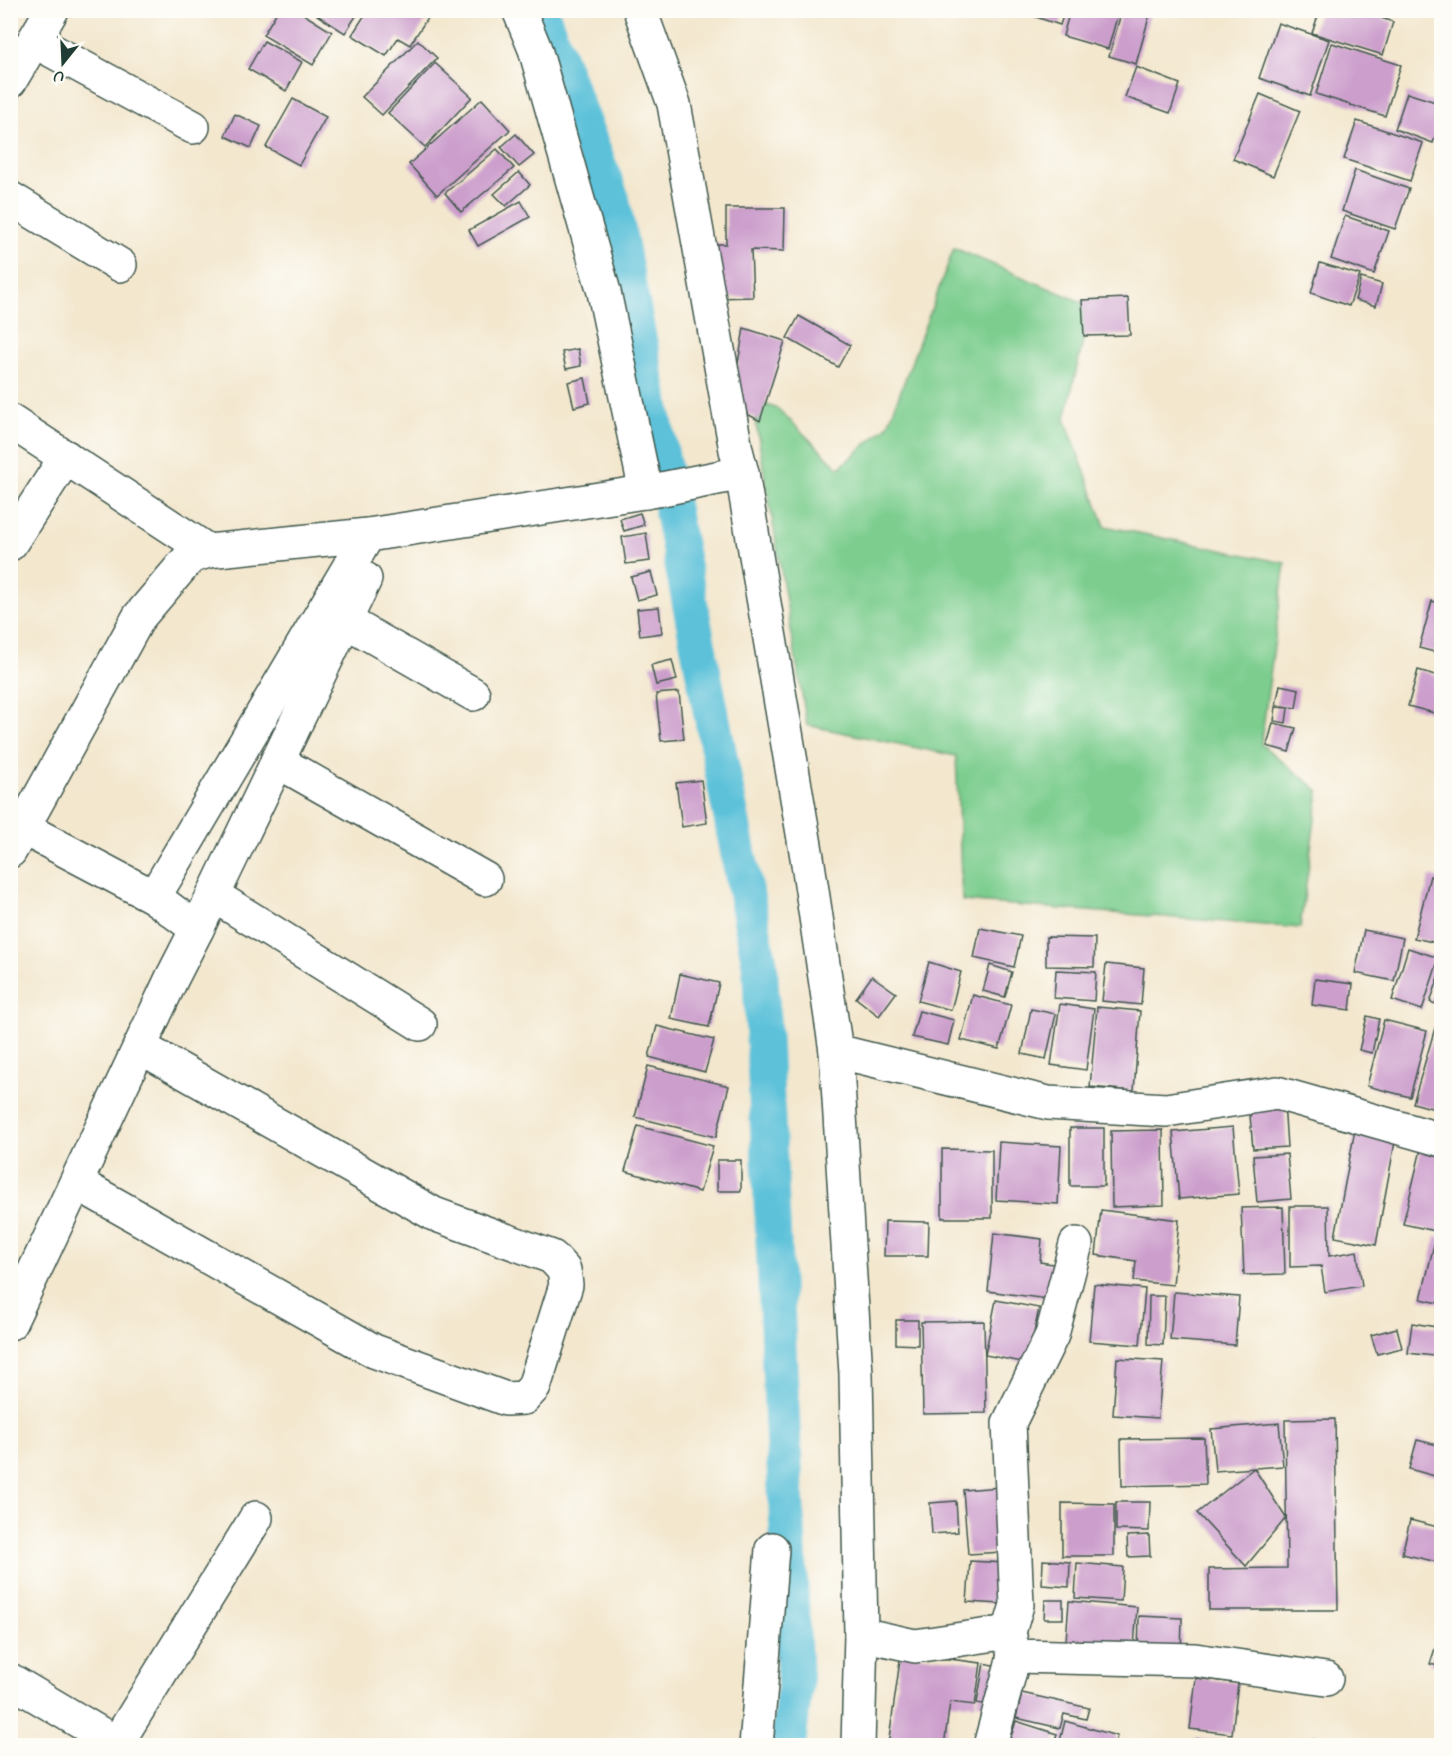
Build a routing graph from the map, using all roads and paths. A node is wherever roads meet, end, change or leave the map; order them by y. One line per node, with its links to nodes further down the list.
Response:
1 (52, 10): 4 (street)
2 (519, 10): 12 (street)
3 (640, 10): 11 (street)
4 (34, 41): 5 (street); 6 (street)
5 (10, 81)
6 (193, 127)
7 (10, 198): 8 (street)
8 (120, 265)
9 (10, 421): 10 (street)
10 (66, 457): 14 (street); 15 (street)
11 (735, 475): 12 (street); 26 (street)
12 (651, 491): 13 (street)
13 (377, 534): 15 (street); 16 (street); 22 (street)
14 (10, 544)
15 (208, 551): 19 (street)
16 (345, 621): 17 (street); 18 (street)
17 (472, 694)
18 (277, 761): 20 (street); 21 (street)
19 (17, 839): 22 (street)
20 (485, 879)
21 (213, 895): 23 (street); 24 (street)
22 (154, 897): 23 (street)
23 (197, 929): 25 (street)
24 (420, 1024)
25 (140, 1047): 28 (street); 28 (street)
26 (837, 1051): 27 (street); 33 (street)
27 (1442, 1140)
28 (77, 1184): 30 (street)
29 (1076, 1244): 34 (street)
30 (10, 1323)
31 (256, 1518): 37 (street)
32 (772, 1550): 38 (street)
33 (861, 1634): 34 (street); 39 (street)
34 (1012, 1644): 35 (street); 40 (street)
35 (1326, 1678)
36 (10, 1680): 37 (street)
37 (119, 1744)
38 (756, 1746)
39 (858, 1746)
40 (990, 1746)

